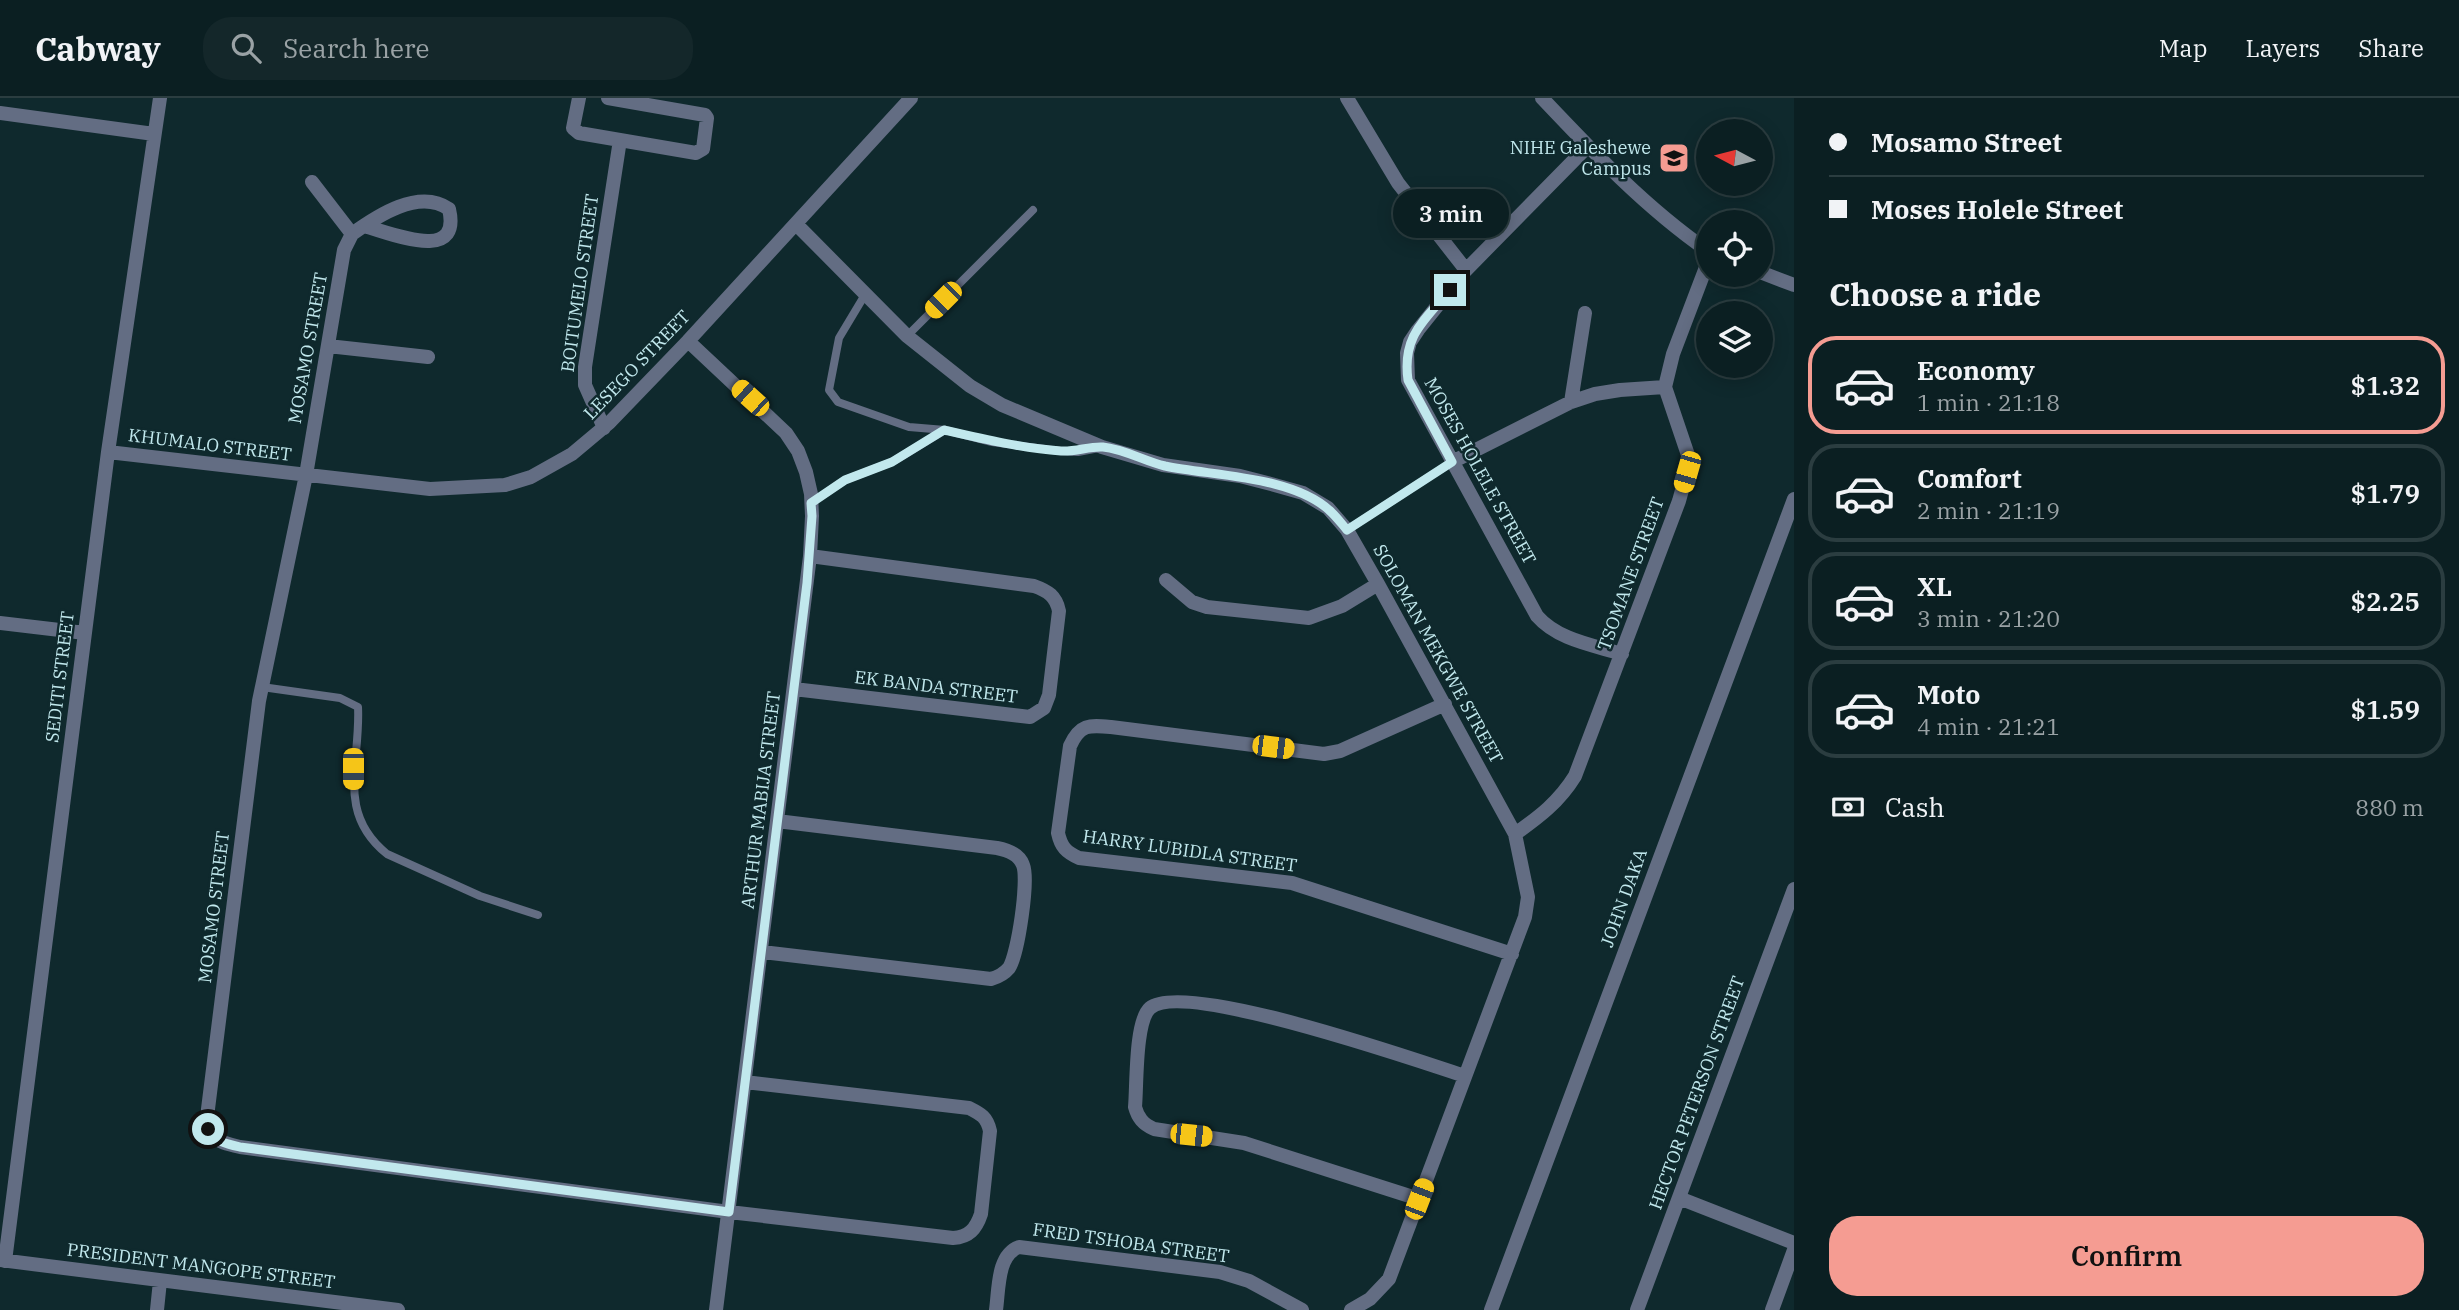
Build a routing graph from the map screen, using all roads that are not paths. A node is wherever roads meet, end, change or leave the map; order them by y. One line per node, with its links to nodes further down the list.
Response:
1 (160, 98): 8 (street, SEDITI STREET)
2 (579, 98): 9 (street)
3 (608, 98): 9 (street)
4 (910, 98): 13 (street, LESEGO STREET)
5 (1347, 98): 16 (street)
6 (1542, 98): 10 (street)
7 (0, 113): 8 (street)
8 (154, 134): 31 (street, SEDITI STREET)
9 (620, 140): 28 (street, BOITUMELO STREET)
10 (1587, 147): 15 (street); 16 (street, MOSES HOLELE STREET)
11 (312, 182): 14 (street)
12 (1033, 210): 22 (lane)
13 (796, 224): 20 (street, SOLOMAN MEKGWE STREET); 23 (street, LESEGO STREET)
14 (358, 230): 14 (street); 24 (street, MOSAMO STREET)
15 (1696, 242)
16 (1466, 270): 32 (street, MOSES HOLELE STREET)
17 (1773, 277): 18 (street)
18 (1794, 285)
19 (1698, 287): 26 (street)
20 (866, 293): 22 (street, SOLOMAN MEKGWE STREET); 29 (lane)
21 (1585, 313): 27 (street)
22 (907, 336): 30 (street, SOLOMAN MEKGWE STREET)
23 (688, 341): 28 (street, LESEGO STREET); 35 (street, ARTHUR MABIJA STREET)
24 (328, 346): 25 (street); 33 (street, MOSAMO STREET)
25 (428, 357)
26 (1665, 387): 27 (street); 42 (street, TSOMANE STREET)
27 (1571, 402): 32 (street)
28 (604, 428): 33 (street, LESEGO STREET)
29 (944, 430): 30 (lane); 35 (lane)
30 (1102, 447): 36 (street, SOLOMAN MEKGWE STREET)
31 (108, 452): 33 (street, KHUMALO STREET); 41 (street, SEDITI STREET)
32 (1452, 462): 36 (lane); 42 (street, MOSES HOLELE STREET)
33 (306, 475): 43 (street, MOSAMO STREET)
34 (1794, 499): 68 (street, JOHN DAKA)
35 (811, 503): 37 (street, ARTHUR MABIJA STREET)
36 (1347, 530): 39 (street, SOLOMAN MEKGWE STREET)
37 (810, 556): 44 (street, ARTHUR MABIJA STREET); 44 (street, EK BANDA STREET)
38 (1166, 580): 39 (street)
39 (1378, 584): 45 (street, SOLOMAN MEKGWE STREET)
40 (0, 623): 41 (street)
41 (85, 633): 59 (street, SEDITI STREET)
42 (1622, 654): 47 (street, TSOMANE STREET)
43 (262, 687): 49 (lane); 56 (street, MOSAMO STREET)
44 (794, 689): 46 (street, ARTHUR MABIJA STREET)
45 (1445, 704): 47 (street, SOLOMAN MEKGWE STREET); 51 (street, HARRY LUBIDLA STREET)
46 (777, 821): 50 (street, ARTHUR MABIJA STREET); 50 (street)
47 (1515, 835): 51 (street, SOLOMAN MEKGWE STREET)
48 (1794, 889): 54 (street, HECTOR PETERSON STREET)
49 (538, 915)
50 (762, 952): 53 (street, ARTHUR MABIJA STREET)
51 (1511, 954): 52 (street, SOLOMAN MEKGWE STREET)
52 (1465, 1076): 55 (street, SOLOMAN MEKGWE STREET); 55 (street)
53 (745, 1082): 56 (street, ARTHUR MABIJA STREET); 56 (street)
54 (1679, 1198): 57 (street); 69 (street, HECTOR PETERSON STREET)
55 (1419, 1199): 67 (street, SOLOMAN MEKGWE STREET)
56 (729, 1212): 64 (street, ARTHUR MABIJA STREET)
57 (1794, 1243)
58 (1794, 1250): 70 (street)
59 (2, 1261): 60 (street, PRESIDENT MANGOPE STREET)
60 (160, 1281): 61 (street, PRESIDENT MANGOPE STREET); 62 (street)
61 (319, 1305): 63 (street, PRESIDENT MANGOPE STREET)
62 (157, 1310)
63 (397, 1310)
64 (716, 1310)
65 (996, 1310): 66 (street, FRED TSHOBA STREET)
66 (1302, 1310)
67 (1351, 1310)
68 (1491, 1310)
69 (1637, 1310)
70 (1772, 1310)

